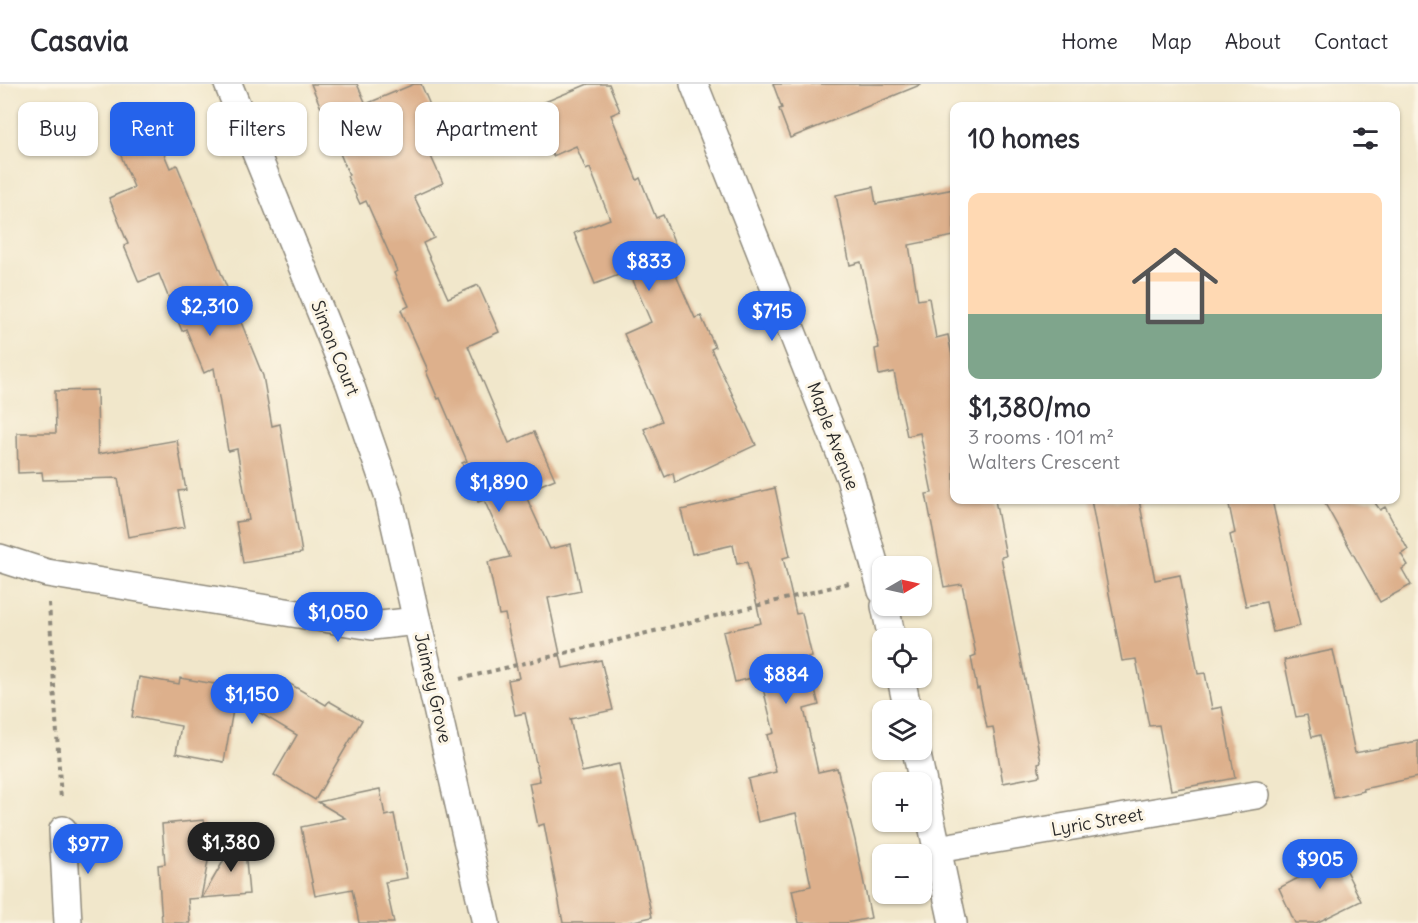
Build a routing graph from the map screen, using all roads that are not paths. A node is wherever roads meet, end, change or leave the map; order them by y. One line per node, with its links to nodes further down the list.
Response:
1 (228, 84): 5 (street, Simon Court)
2 (694, 84): 3 (street, Maple Avenue)
3 (872, 556)
4 (0, 558): 5 (street, Jaimey Grove)
5 (417, 621): 11 (street, Jaimey Grove)
6 (918, 760): 9 (street)
7 (1256, 795): 9 (street, Lyric Street)
8 (63, 830): 10 (street)
9 (937, 849): 12 (street)
10 (69, 923)
11 (486, 923)
12 (953, 923)

